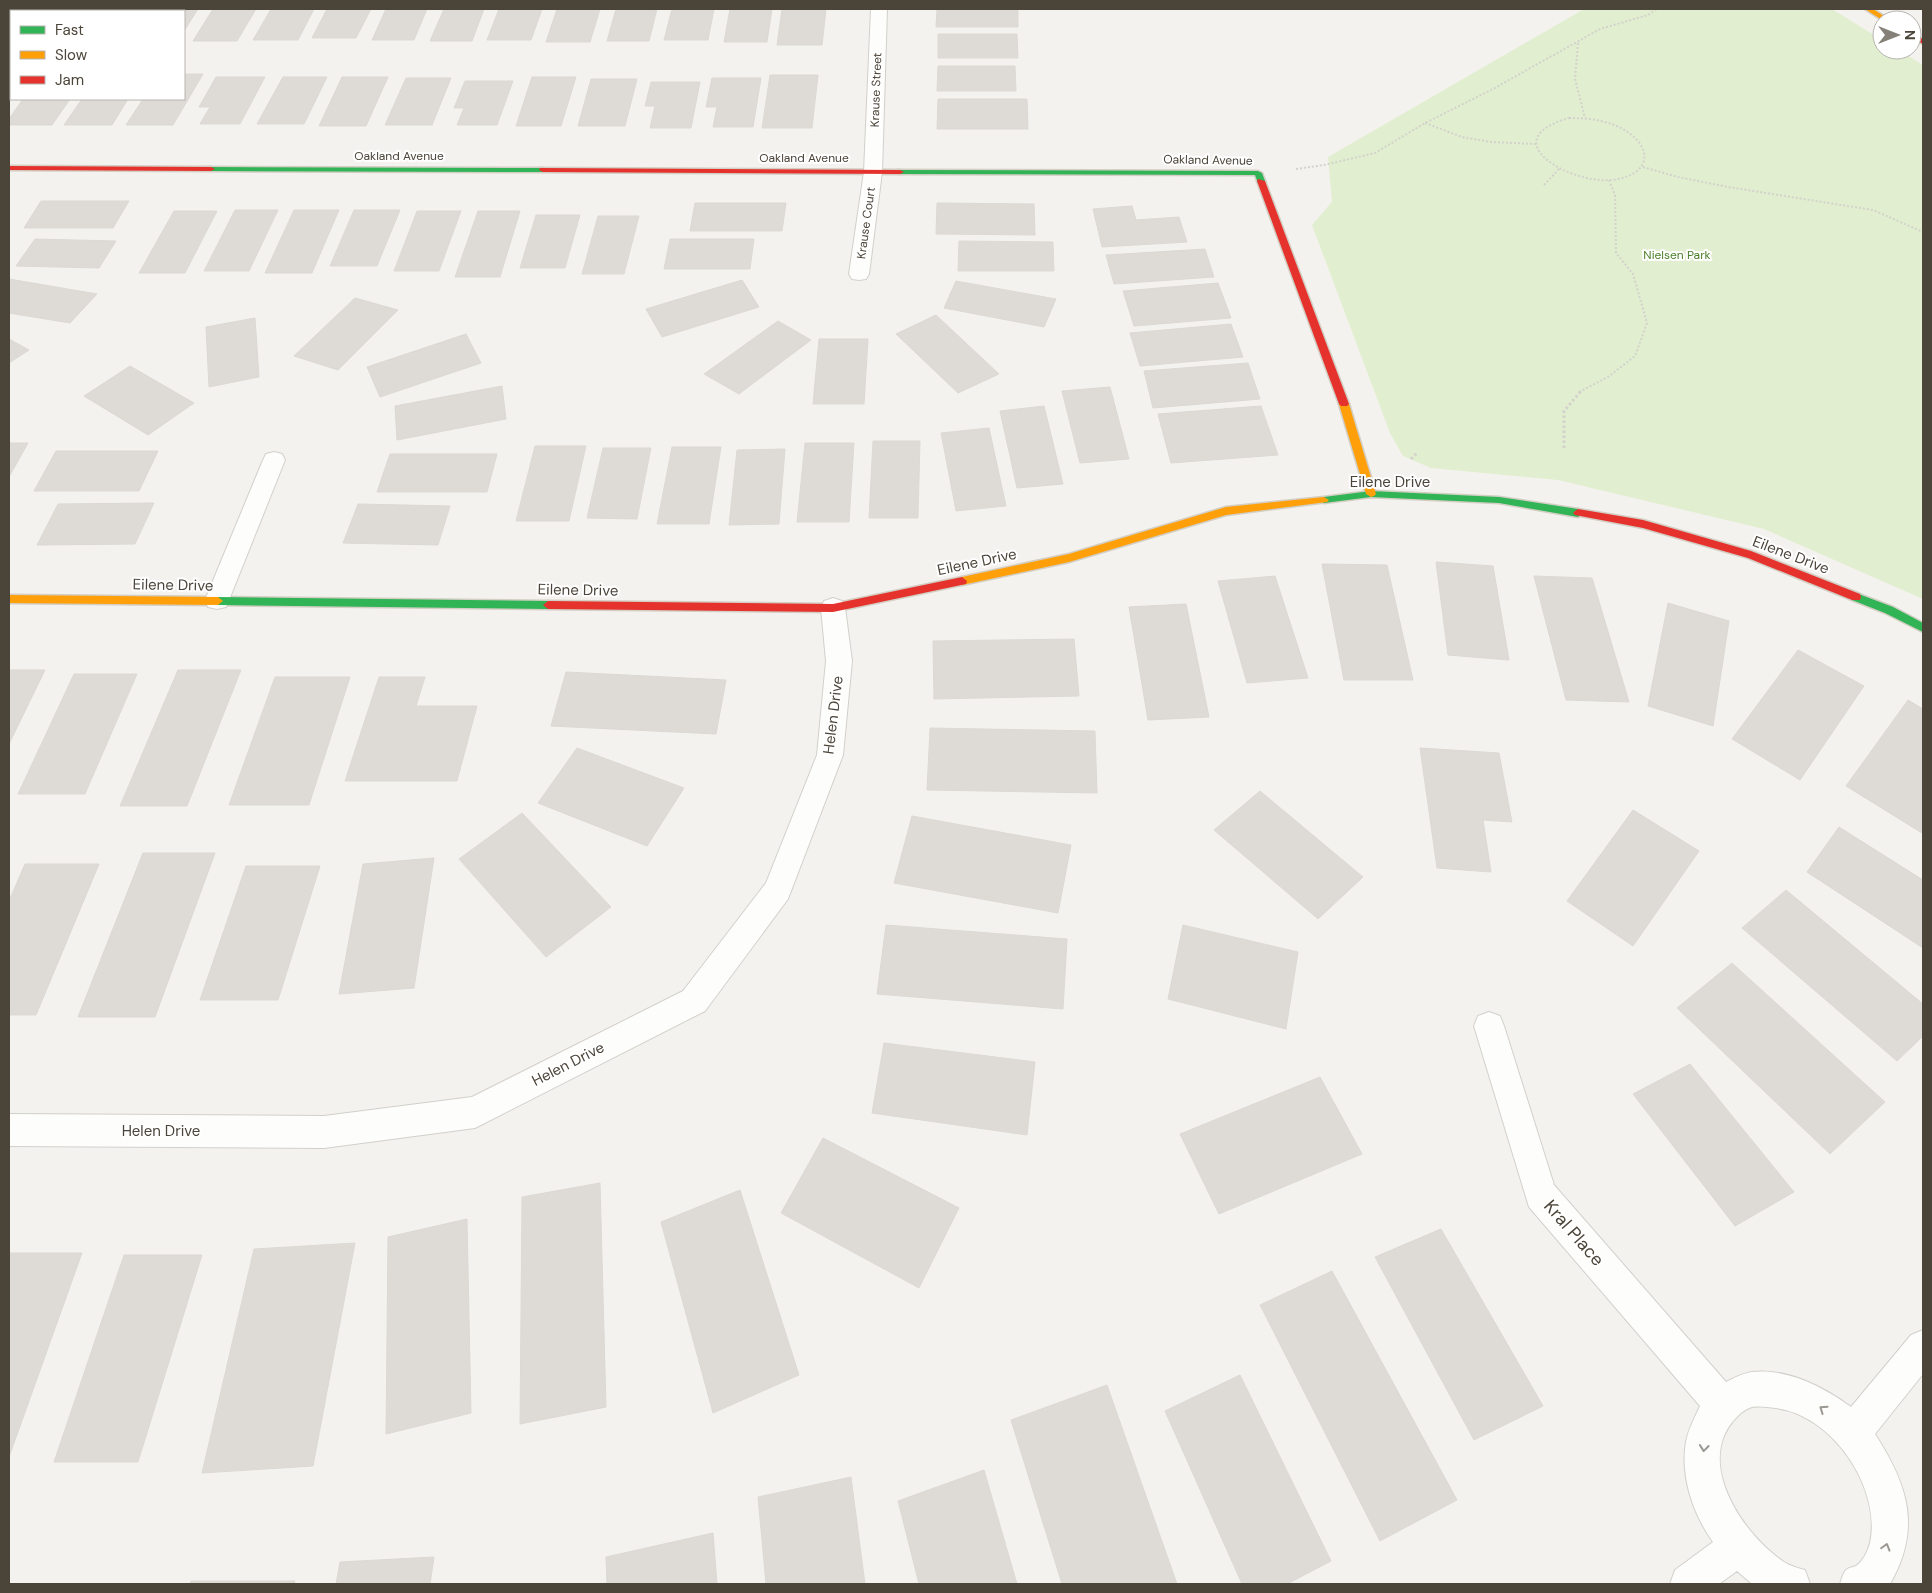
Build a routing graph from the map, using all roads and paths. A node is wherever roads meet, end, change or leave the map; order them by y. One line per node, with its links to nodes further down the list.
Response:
1 (879, 9): 10 (street, Krause Street)
2 (1657, 9): 3 (path)
3 (1578, 43): 4 (path); 5 (path)
4 (1586, 118): 6 (path); 7 (path)
5 (1425, 123): 6 (path); 11 (path)
6 (1536, 144): 9 (path)
7 (1643, 167): 12 (path); 14 (path)
8 (9, 168): 10 (street, Oakland Avenue)
9 (1559, 169): 12 (path); 13 (path)
10 (873, 172): 11 (street, Oakland Avenue); 15 (street, Krause Court)
11 (1258, 173): 18 (street, Oakland Avenue)
12 (1609, 180): 16 (path)
13 (1544, 185)
14 (1923, 232)
15 (859, 274)
16 (1564, 448)
17 (274, 460): 20 (street)
18 (1371, 494): 21 (street, Eilene Drive); 22 (street, Eilene Drive)
19 (9, 598): 20 (street, Eilene Drive)
20 (217, 600): 21 (street, Eilene Drive)
21 (833, 608): 24 (street, Helen Drive)
22 (1923, 628)
23 (1489, 1026): 26 (street, Kral Place)
24 (9, 1130)
25 (1923, 1347): 27 (street)
26 (1722, 1404): 27 (street, one-way to 26); 28 (street, one-way to 28)
27 (1853, 1433): 29 (street, one-way to 27)
28 (1738, 1546): 30 (street); 31 (street)
29 (1871, 1582)
30 (1689, 1584)
31 (1791, 1584)

